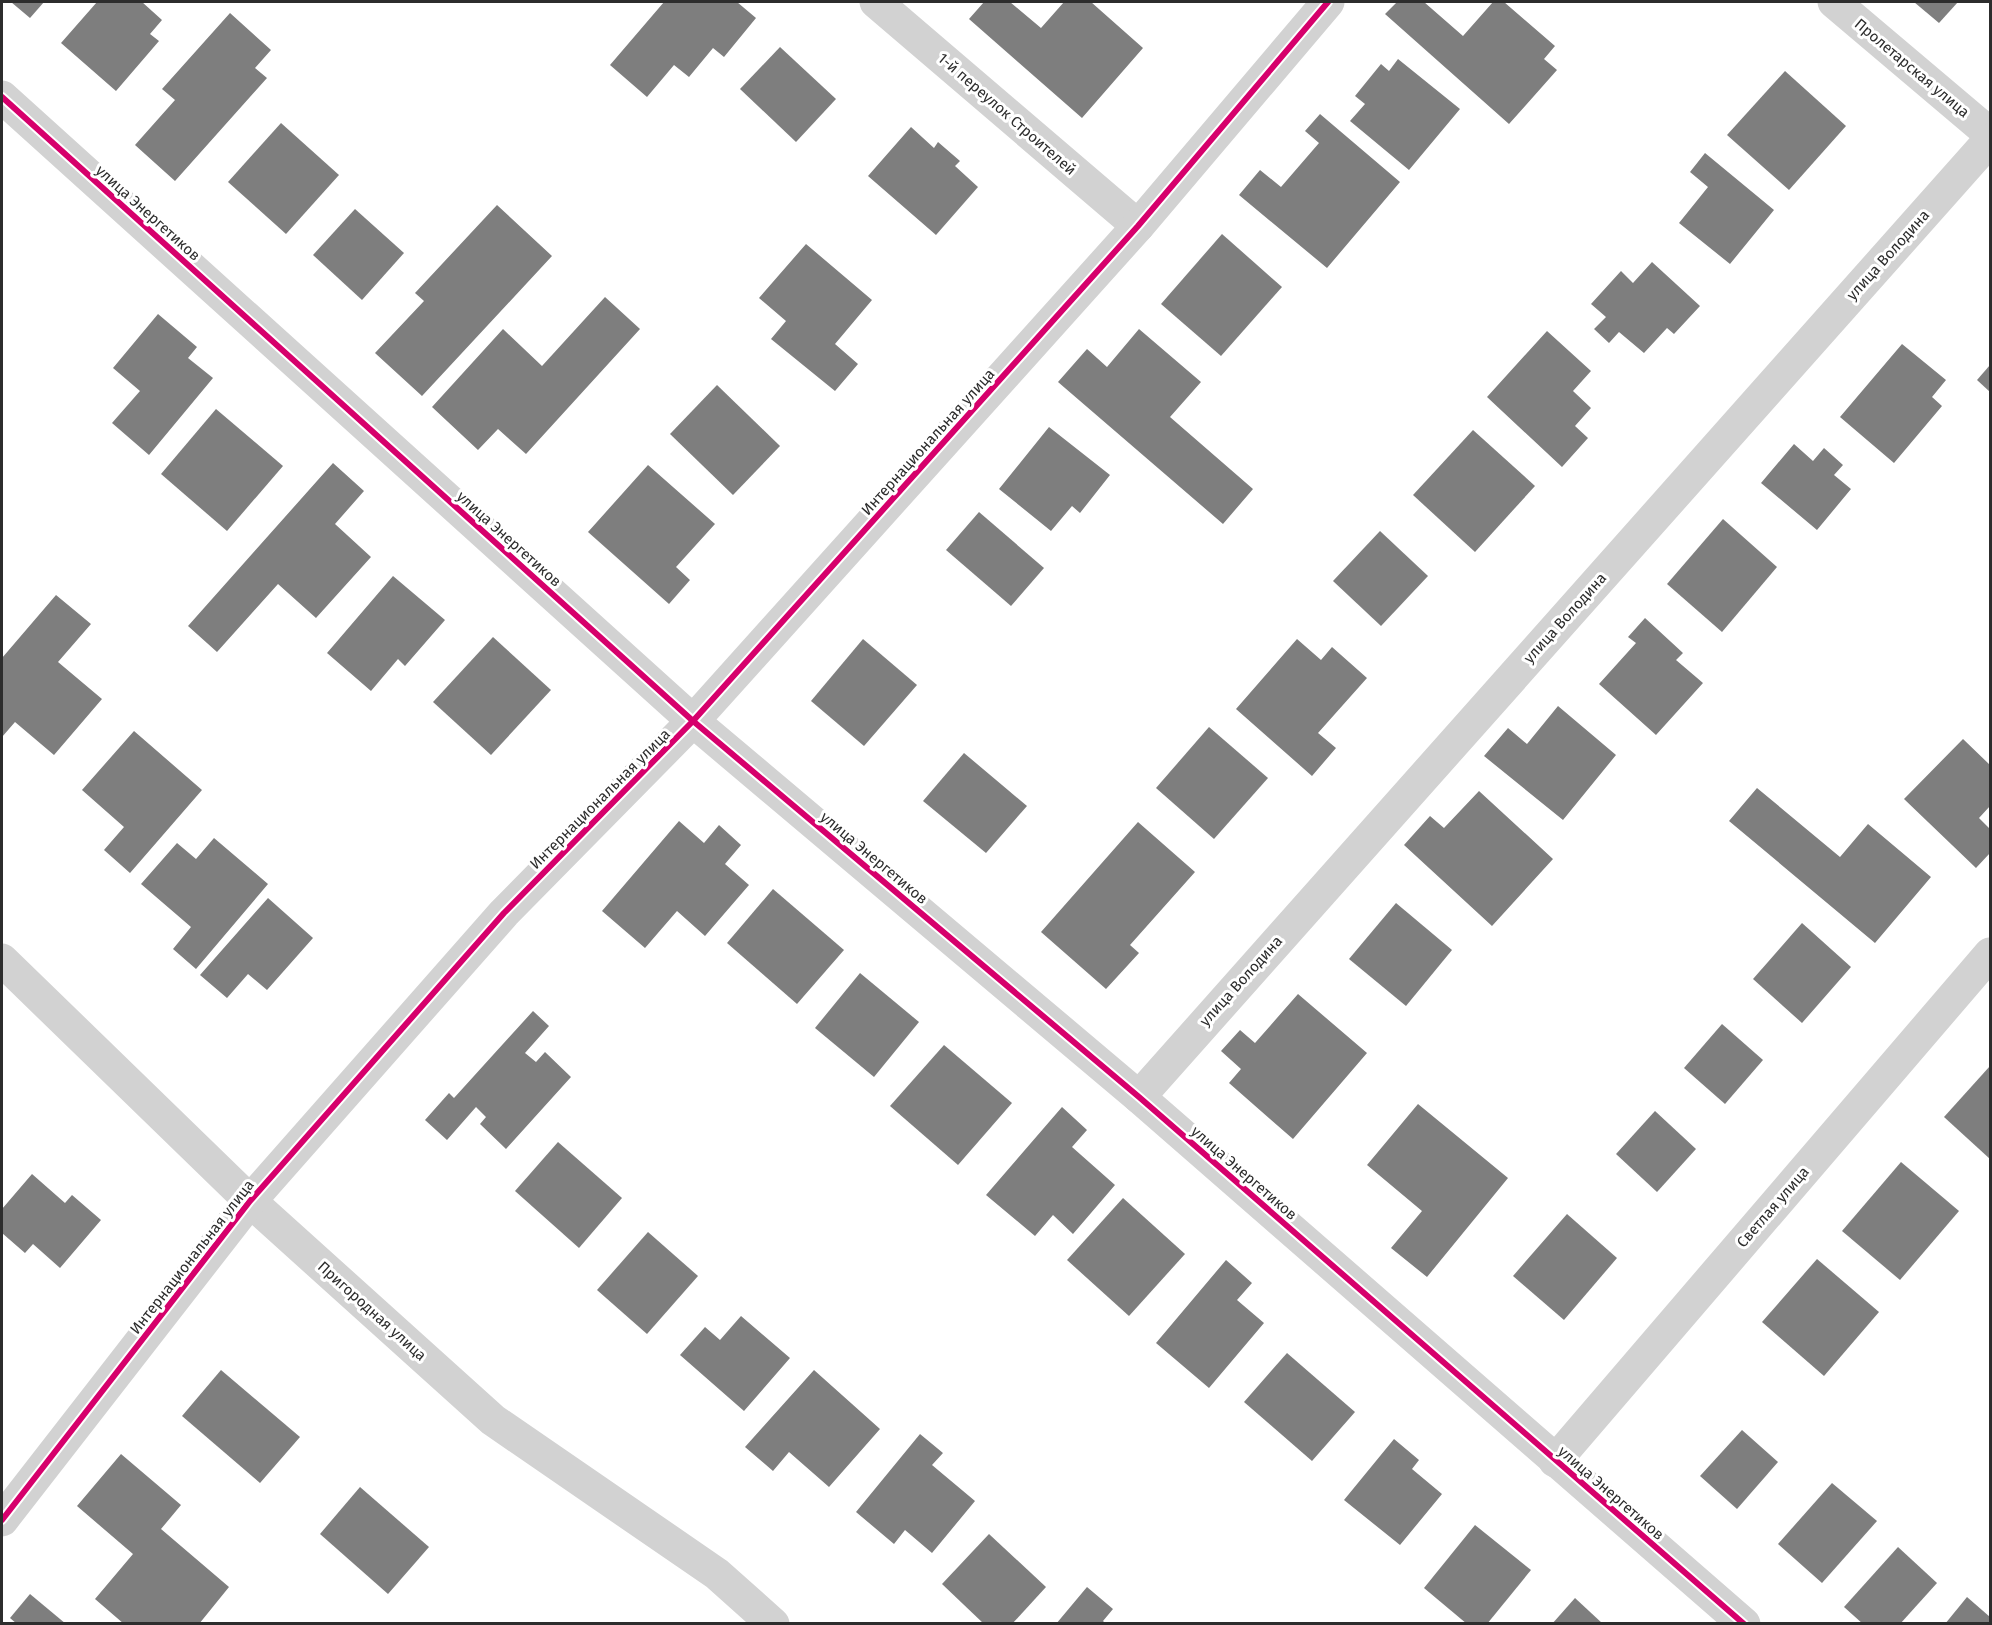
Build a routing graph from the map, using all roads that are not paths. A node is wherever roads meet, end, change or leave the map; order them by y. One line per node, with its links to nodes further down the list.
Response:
1 (876, 2): 7 (street, 1-й переулок Строителей)
2 (1328, 2): 7 (street, Интернациональная улица)
3 (1834, 2): 5 (street, Пролетарская улица)
4 (2, 98): 8 (street, улица Энергетиков)
5 (1990, 134)
6 (1990, 140): 11 (street, улица Володина)
7 (1138, 226): 8 (street, Интернациональная улица)
8 (693, 721): 11 (street, улица Энергетиков); 12 (street, Интернациональная улица)
9 (1990, 954): 13 (street, Светлая улица)
10 (2, 960): 12 (street, Пригородная улица)
11 (1139, 1097): 13 (street, улица Энергетиков)
12 (250, 1201): 14 (street, Интернациональная улица); 15 (street, Пригородная улица)
13 (1555, 1461): 16 (street, улица Энергетиков)
14 (2, 1520)
15 (773, 1623)
16 (1744, 1623)

